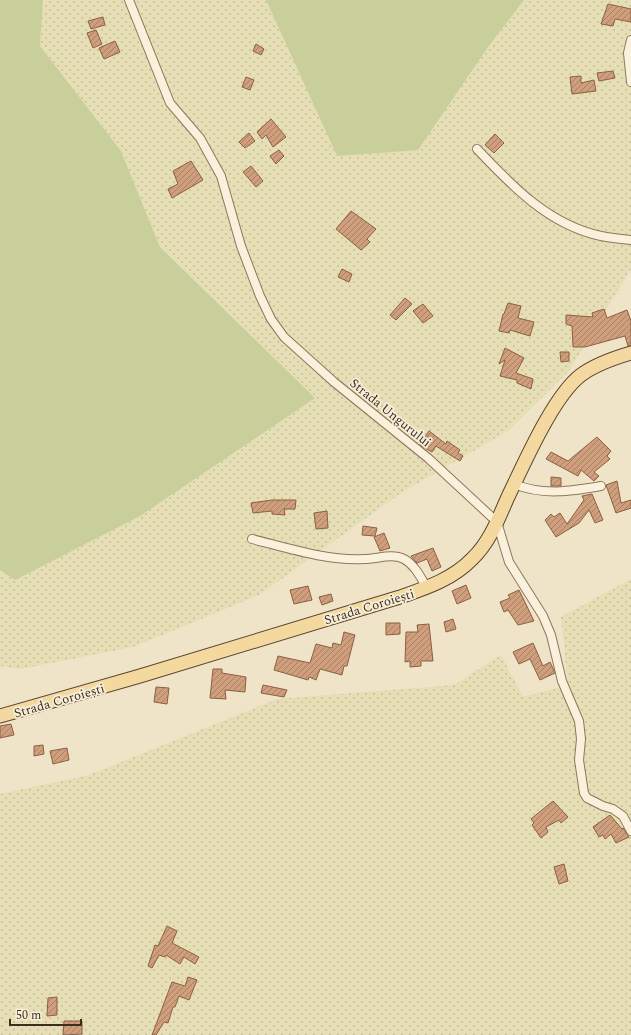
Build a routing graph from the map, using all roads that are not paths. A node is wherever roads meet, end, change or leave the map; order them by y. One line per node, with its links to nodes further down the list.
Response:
1 (129, 0): 9 (street, Strada Ungurului)
2 (631, 40): 3 (street)
3 (631, 82)
4 (477, 149): 5 (street)
5 (631, 240)
6 (631, 352): 7 (main road, Strada Coroiești)
7 (514, 484): 8 (street); 9 (main road, Strada Coroiești)
8 (602, 486)
9 (499, 517): 11 (main road, Strada Coroiești); 13 (street)
10 (252, 539): 11 (street)
11 (427, 588): 12 (main road, Strada Coroiești)
12 (0, 716)
13 (631, 830)

